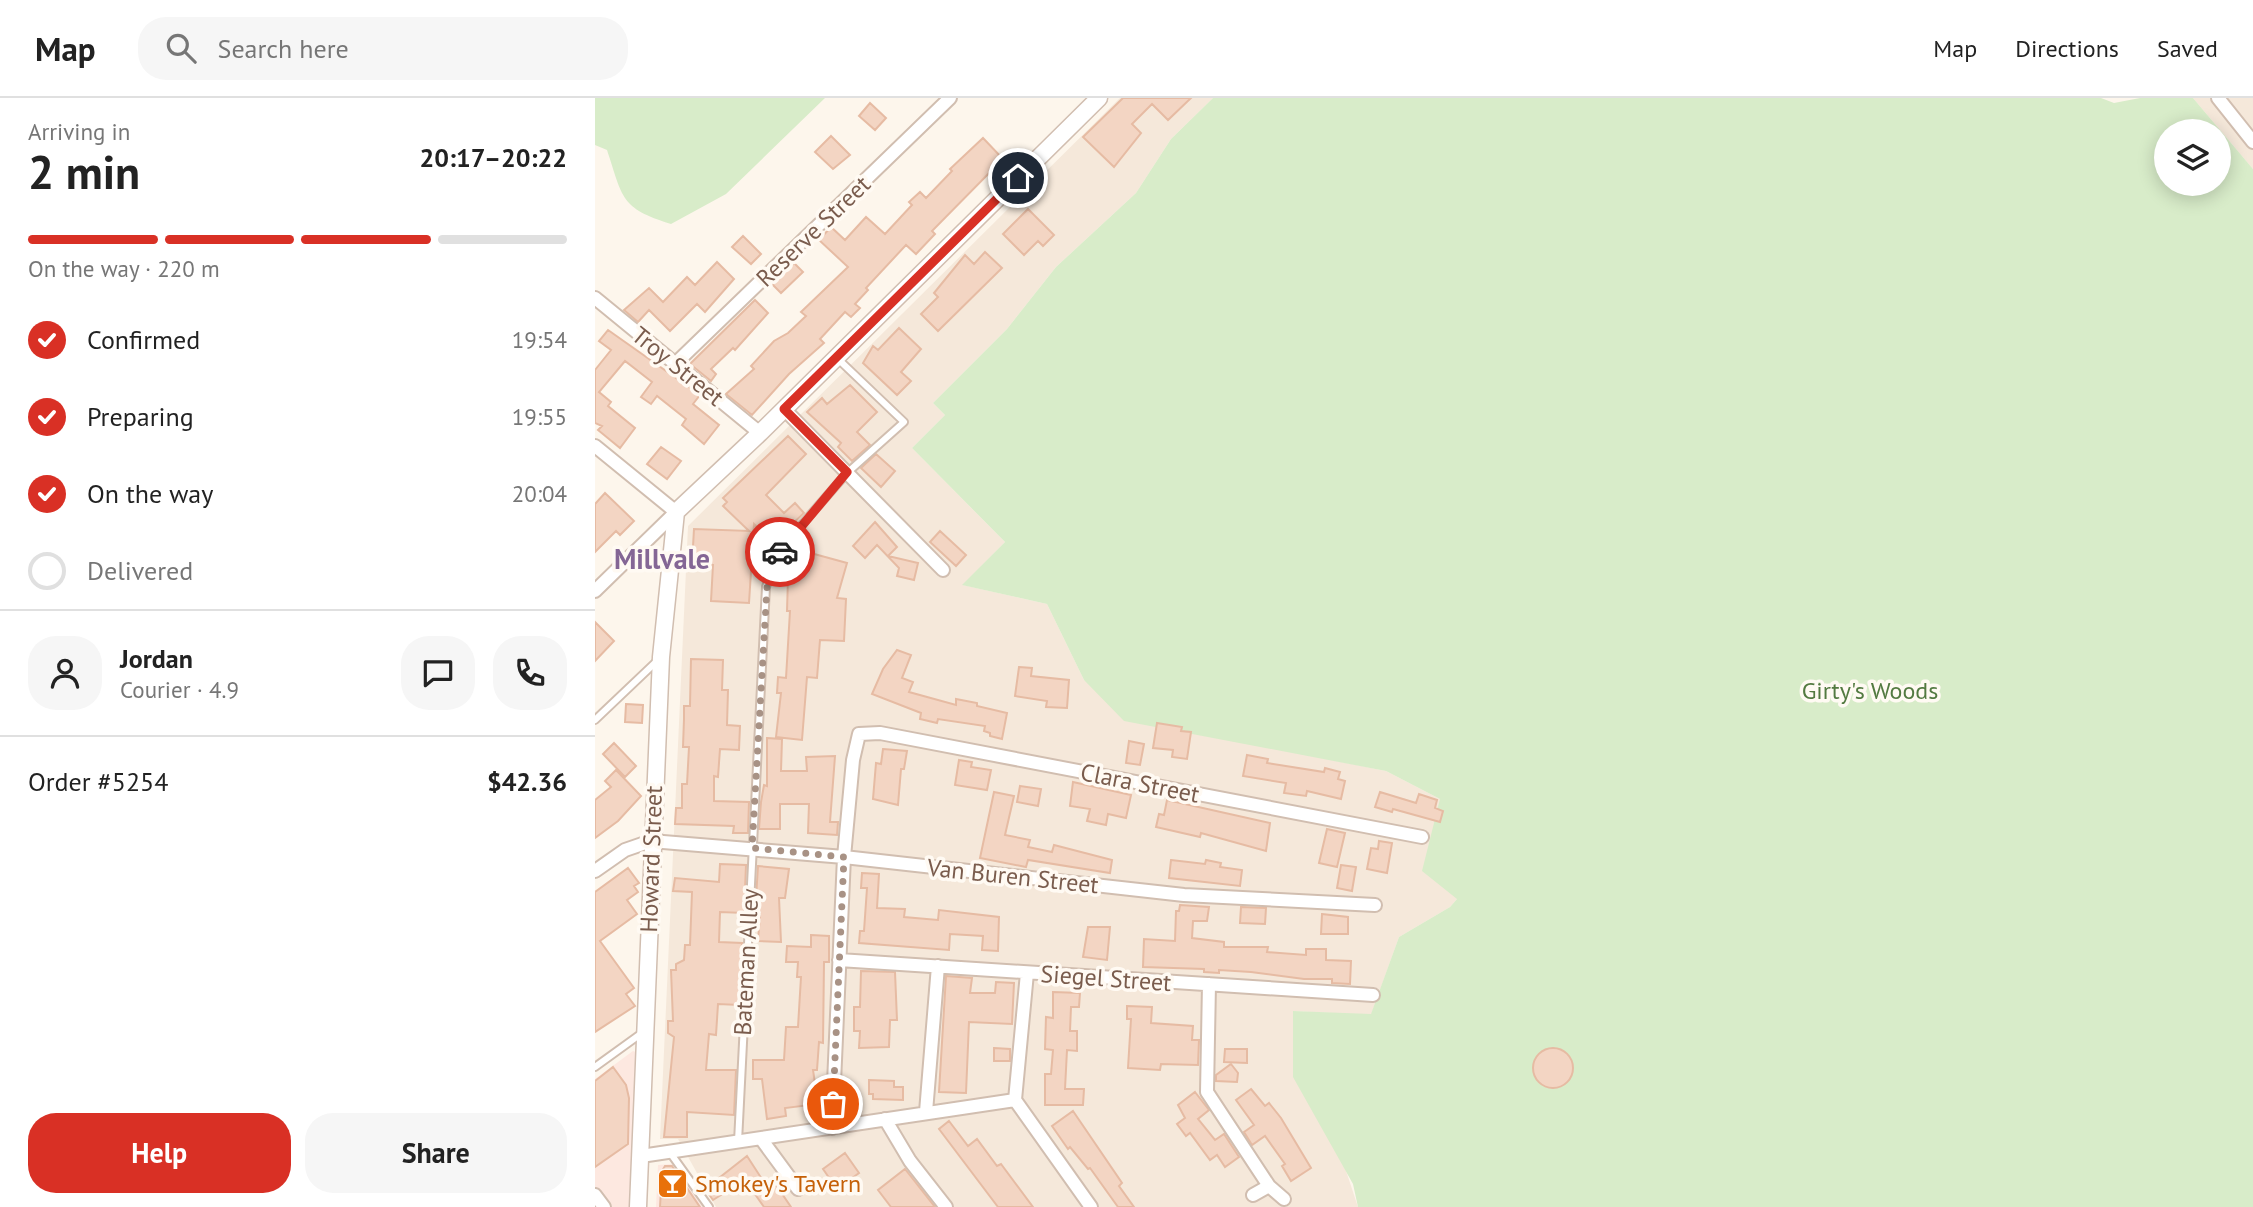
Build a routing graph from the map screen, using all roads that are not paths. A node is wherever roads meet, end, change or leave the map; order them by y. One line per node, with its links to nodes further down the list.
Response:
1 (950, 98): 7 (street, Reserve Street)
2 (1098, 98): 6 (street)
3 (2218, 98): 4 (street)
4 (2253, 142)
5 (595, 299): 7 (street, Troy Street)
6 (837, 357): 8 (street); 11 (lane, Bateman Alley)
7 (675, 364): 9 (street, Troy Street)
8 (784, 409): 9 (street); 11 (street)
9 (760, 433): 12 (street)
10 (595, 446): 12 (street)
11 (847, 472): 13 (street); 19 (lane, Bateman Alley)
12 (676, 512): 14 (street); 15 (street, Howard Street)
13 (943, 570)
14 (595, 591)
15 (661, 657): 16 (lane); 18 (street, Howard Street)
16 (595, 720)
17 (1422, 837): 20 (street, Clara Street)
18 (651, 841): 19 (street, Van Buren Street); 21 (street); 28 (street, Howard Street)
19 (752, 848): 20 (street, Van Buren Street); 35 (lane, Bateman Alley)
20 (844, 857): 22 (street, Van Buren Street); 23 (street)
21 (595, 871)
22 (1375, 905)
23 (839, 960): 24 (street, Siegel Street); 33 (street)
24 (938, 965): 25 (street, Siegel Street); 31 (street)
25 (1027, 973): 26 (street, Siegel Street); 30 (street)
26 (1209, 985): 27 (street, Siegel Street); 38 (street)
27 (1373, 995)
28 (645, 1031): 29 (lane); 37 (street, Howard Street)
29 (595, 1067)
30 (1015, 1100): 31 (street); 47 (street)
31 (926, 1112): 32 (street)
32 (885, 1119): 33 (street); 46 (street)
33 (832, 1128): 34 (street)
34 (762, 1140): 35 (street); 39 (street)
35 (738, 1144): 36 (street)
36 (671, 1154): 37 (street); 45 (lane)
37 (641, 1156): 44 (street, Howard Street)
38 (1269, 1186): 41 (street); 42 (street)
39 (798, 1189)
40 (595, 1195): 43 (street)
41 (1252, 1195)
42 (1284, 1199)
43 (604, 1207)
44 (638, 1207)
45 (709, 1207)
46 (946, 1207)
47 (1091, 1207)

